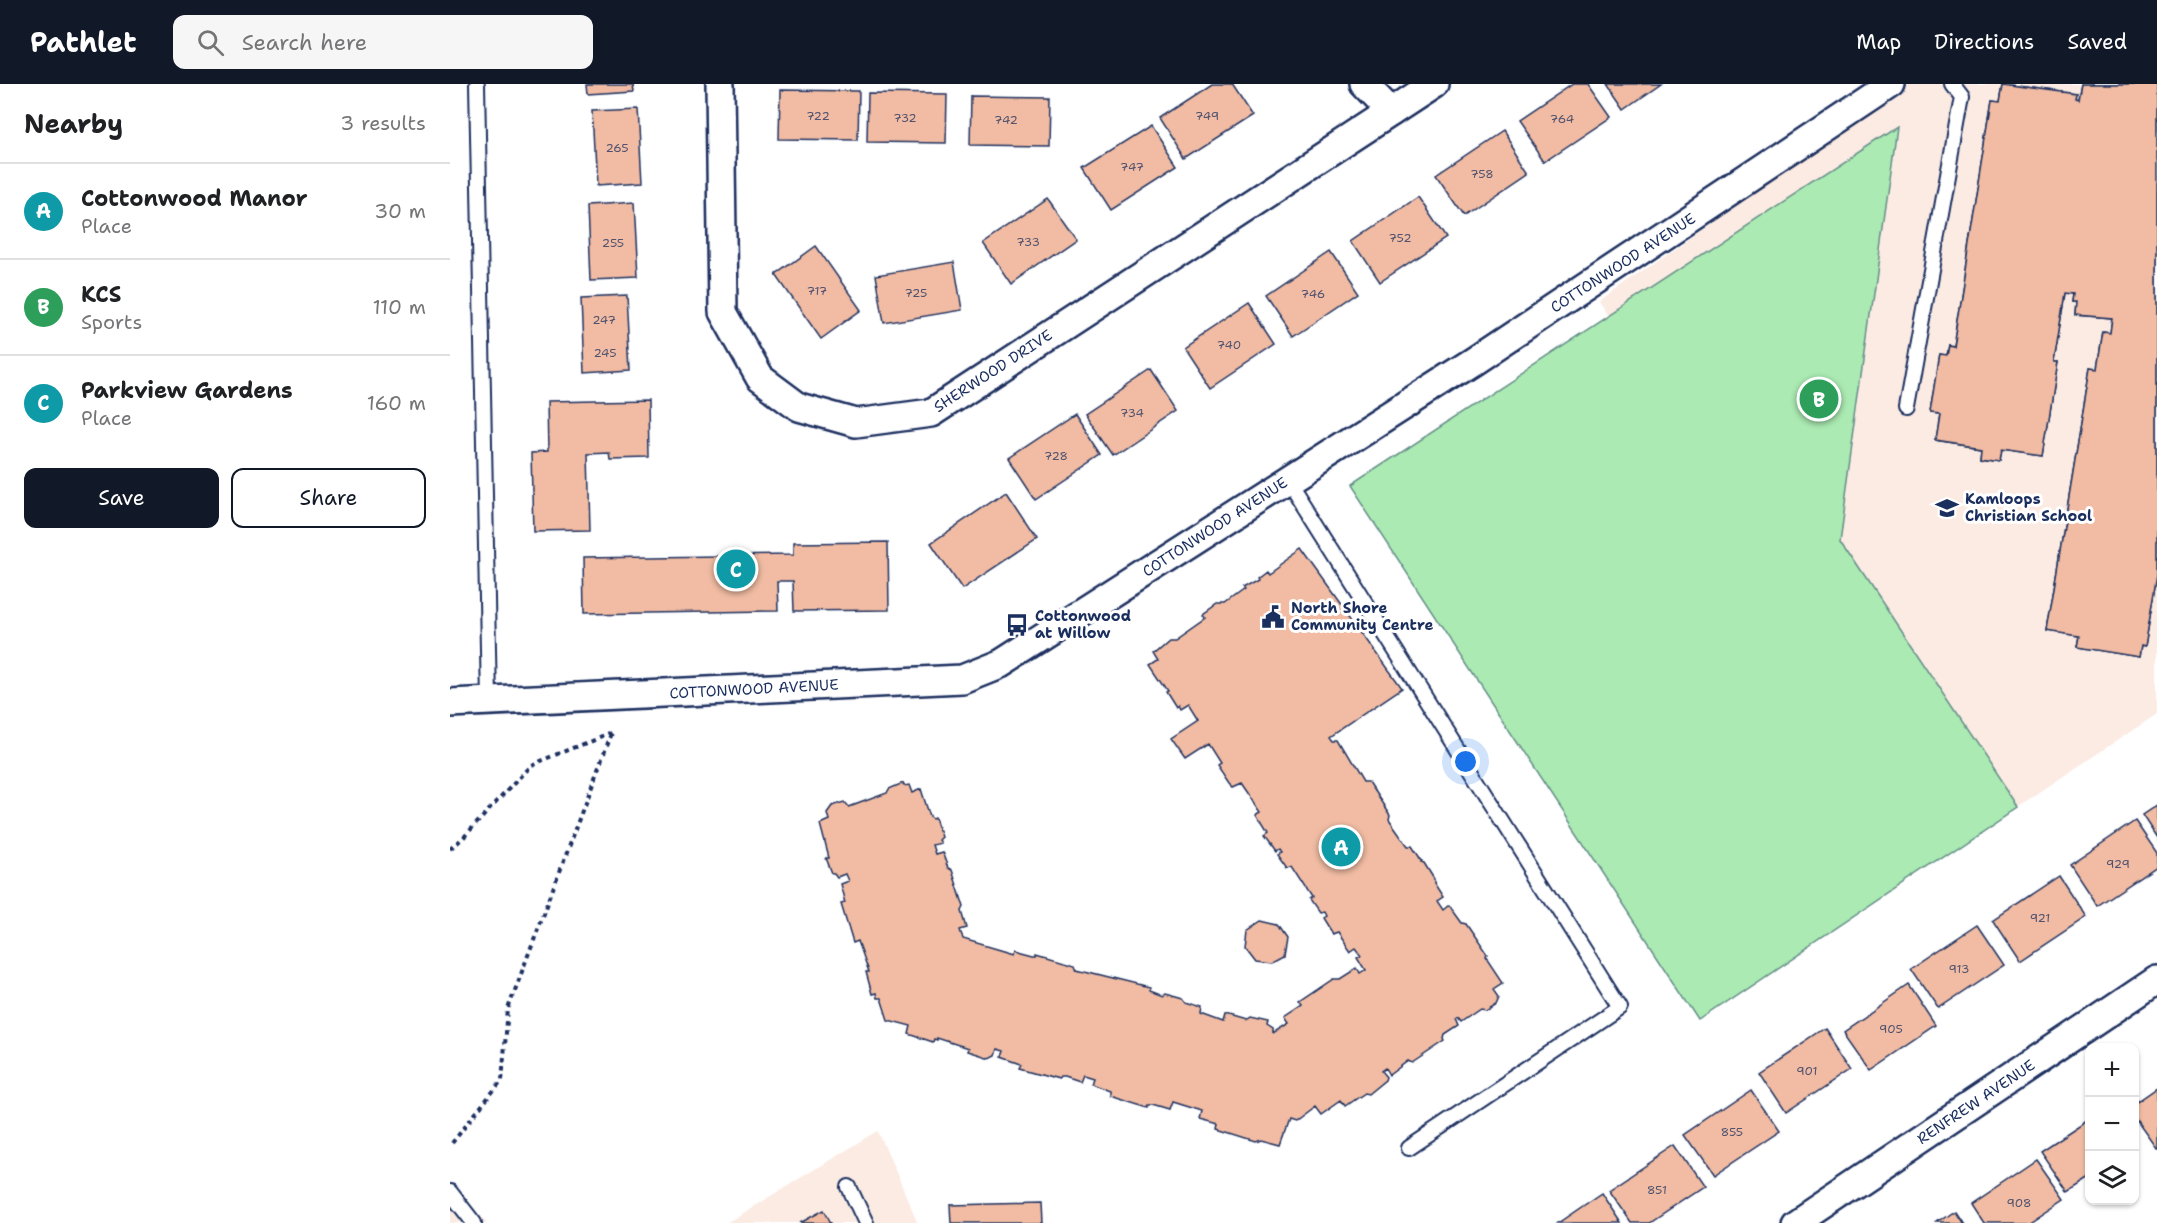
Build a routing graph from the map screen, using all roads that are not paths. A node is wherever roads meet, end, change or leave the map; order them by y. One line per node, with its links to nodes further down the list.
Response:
1 (477, 84): 10 (lane)
2 (720, 84): 7 (street, SHERWOOD DRIVE)
3 (1364, 84): 7 (street)
4 (1434, 84): 7 (street, SHERWOOD DRIVE)
5 (1891, 84): 9 (street, COTTONWOOD AVENUE)
6 (1952, 84): 8 (lane)
7 (1391, 112)
8 (1906, 409)
9 (1288, 480): 10 (street, COTTONWOOD AVENUE); 13 (lane)
10 (489, 701): 11 (street, COTTONWOOD AVENUE)
11 (450, 703)
12 (2157, 980): 16 (street, RENFREW AVENUE)
13 (1409, 1148)
14 (849, 1187): 18 (lane)
15 (450, 1192): 17 (lane)
16 (1807, 1220)
17 (474, 1223)
18 (866, 1223)

